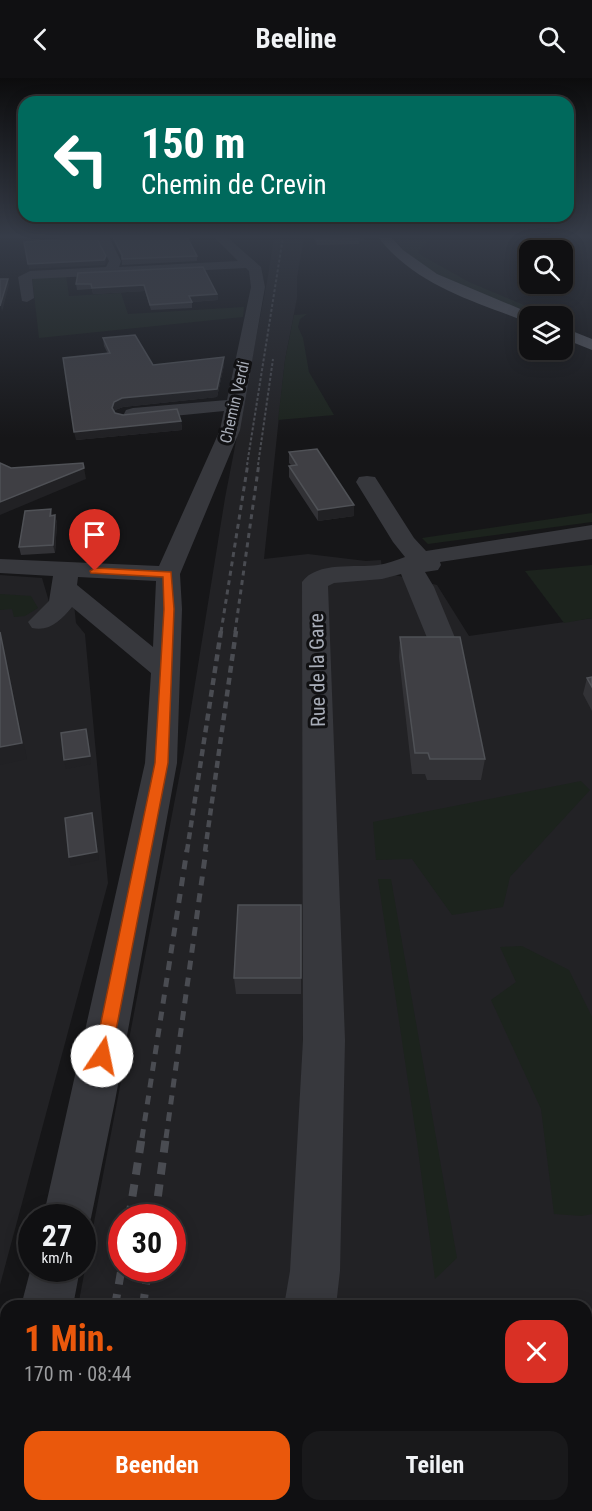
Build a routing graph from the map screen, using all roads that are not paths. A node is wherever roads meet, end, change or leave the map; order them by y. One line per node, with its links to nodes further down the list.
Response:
1 (255, 304): 6 (street, Chemin Verdi)
2 (496, 304): 3 (main road)
3 (519, 313)
4 (573, 337): 5 (main road)
5 (592, 345)
6 (235, 405): 7 (street); 13 (street, Chemin Verdi)
7 (124, 415)
8 (367, 482): 11 (street)
9 (592, 532): 11 (street, Rue de la Gare)
10 (592, 549): 11 (street)
11 (414, 561): 16 (street); 21 (street, Rue de la Gare)
12 (0, 566): 14 (street)
13 (168, 574): 14 (street); 17 (street)
14 (66, 579): 15 (street); 17 (street)
15 (41, 622)
16 (444, 645)
17 (166, 671): 18 (street)
18 (70, 1204)
19 (52, 1282): 20 (street)
20 (48, 1300)
21 (311, 1300)

